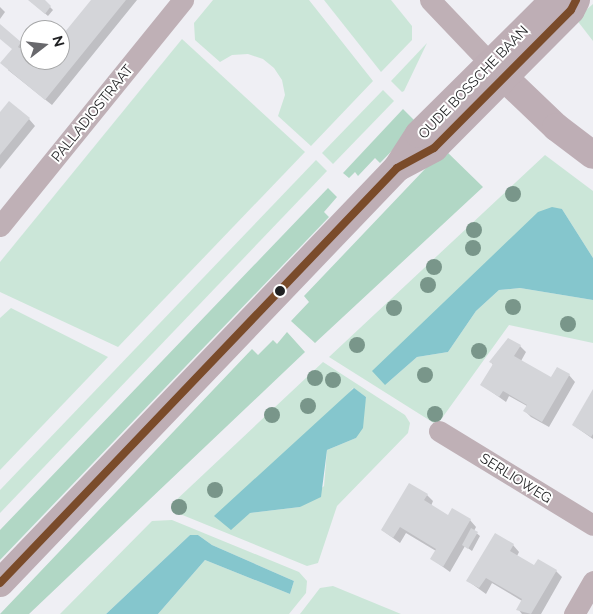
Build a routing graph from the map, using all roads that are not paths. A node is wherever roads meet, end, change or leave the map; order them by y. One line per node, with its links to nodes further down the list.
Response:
1 (183, 0): 7 (street, PALLADIOSTRAAT)
2 (430, 0): 5 (street)
3 (554, 0): 5 (street, OUDE BOSSCHE BAAN)
4 (576, 0): 5 (street, OUDE BOSSCHE BAAN)
5 (498, 71): 6 (street); 11 (street, OUDE BOSSCHE BAAN)
6 (593, 155)
7 (0, 226)
8 (439, 431): 9 (street, SERLIOWEG)
9 (593, 525)
10 (593, 581): 12 (street)
11 (0, 583)
12 (574, 614)

